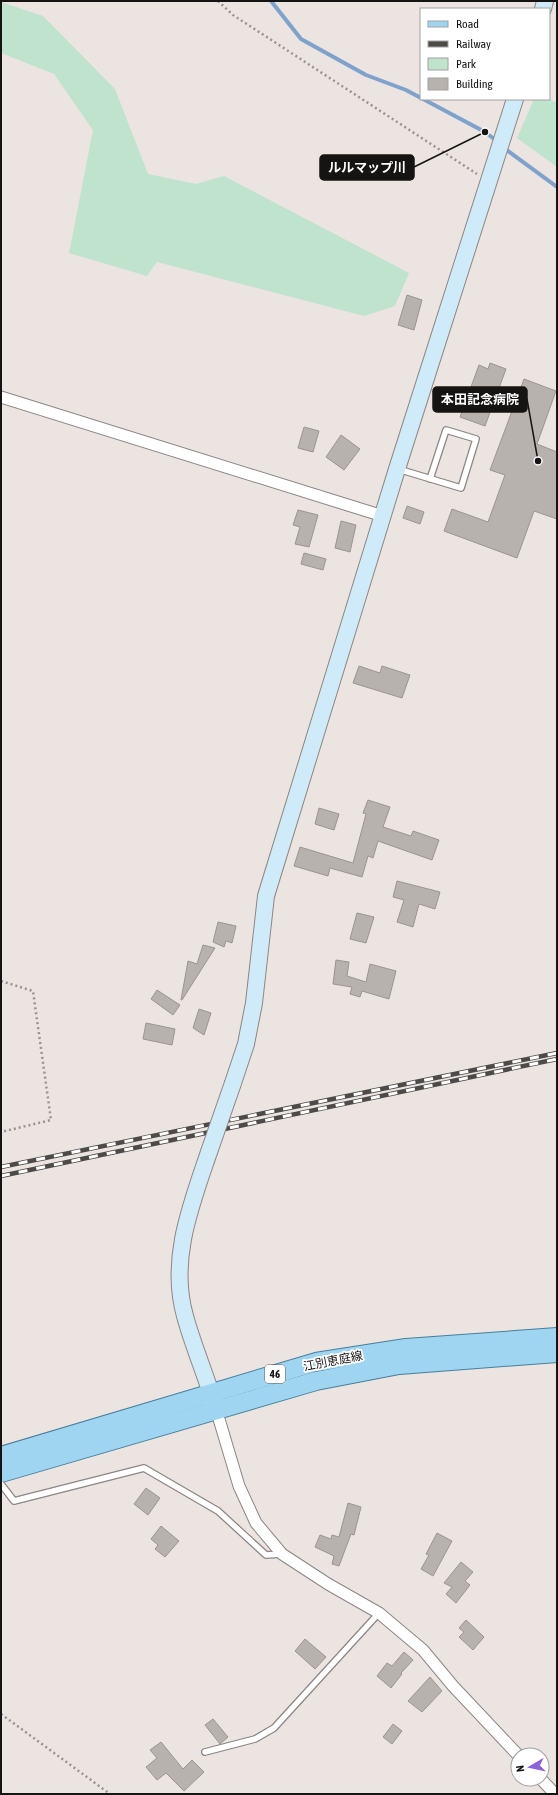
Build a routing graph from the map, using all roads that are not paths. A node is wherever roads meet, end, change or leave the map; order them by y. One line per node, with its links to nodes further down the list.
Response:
1 (515, 100): 3 (street)
2 (1, 397): 5 (street)
3 (397, 469): 4 (lane); 5 (street)
4 (430, 479): 4 (lane)
5 (383, 516): 8 (street, bridge)
6 (557, 1337): 8 (main road, 江別恵庭線 / 46)
7 (557, 1353): 8 (main road, 江別恵庭線 / 46)
8 (214, 1401): 9 (main road, 江別恵庭線 / 46); 10 (main road, 江別恵庭線 / 46); 12 (street)
9 (1, 1456)
10 (1, 1473)
11 (1, 1484): 12 (lane)
12 (282, 1554): 13 (street)
13 (378, 1613): 14 (street); 15 (lane)
14 (510, 1747)
15 (204, 1752)

